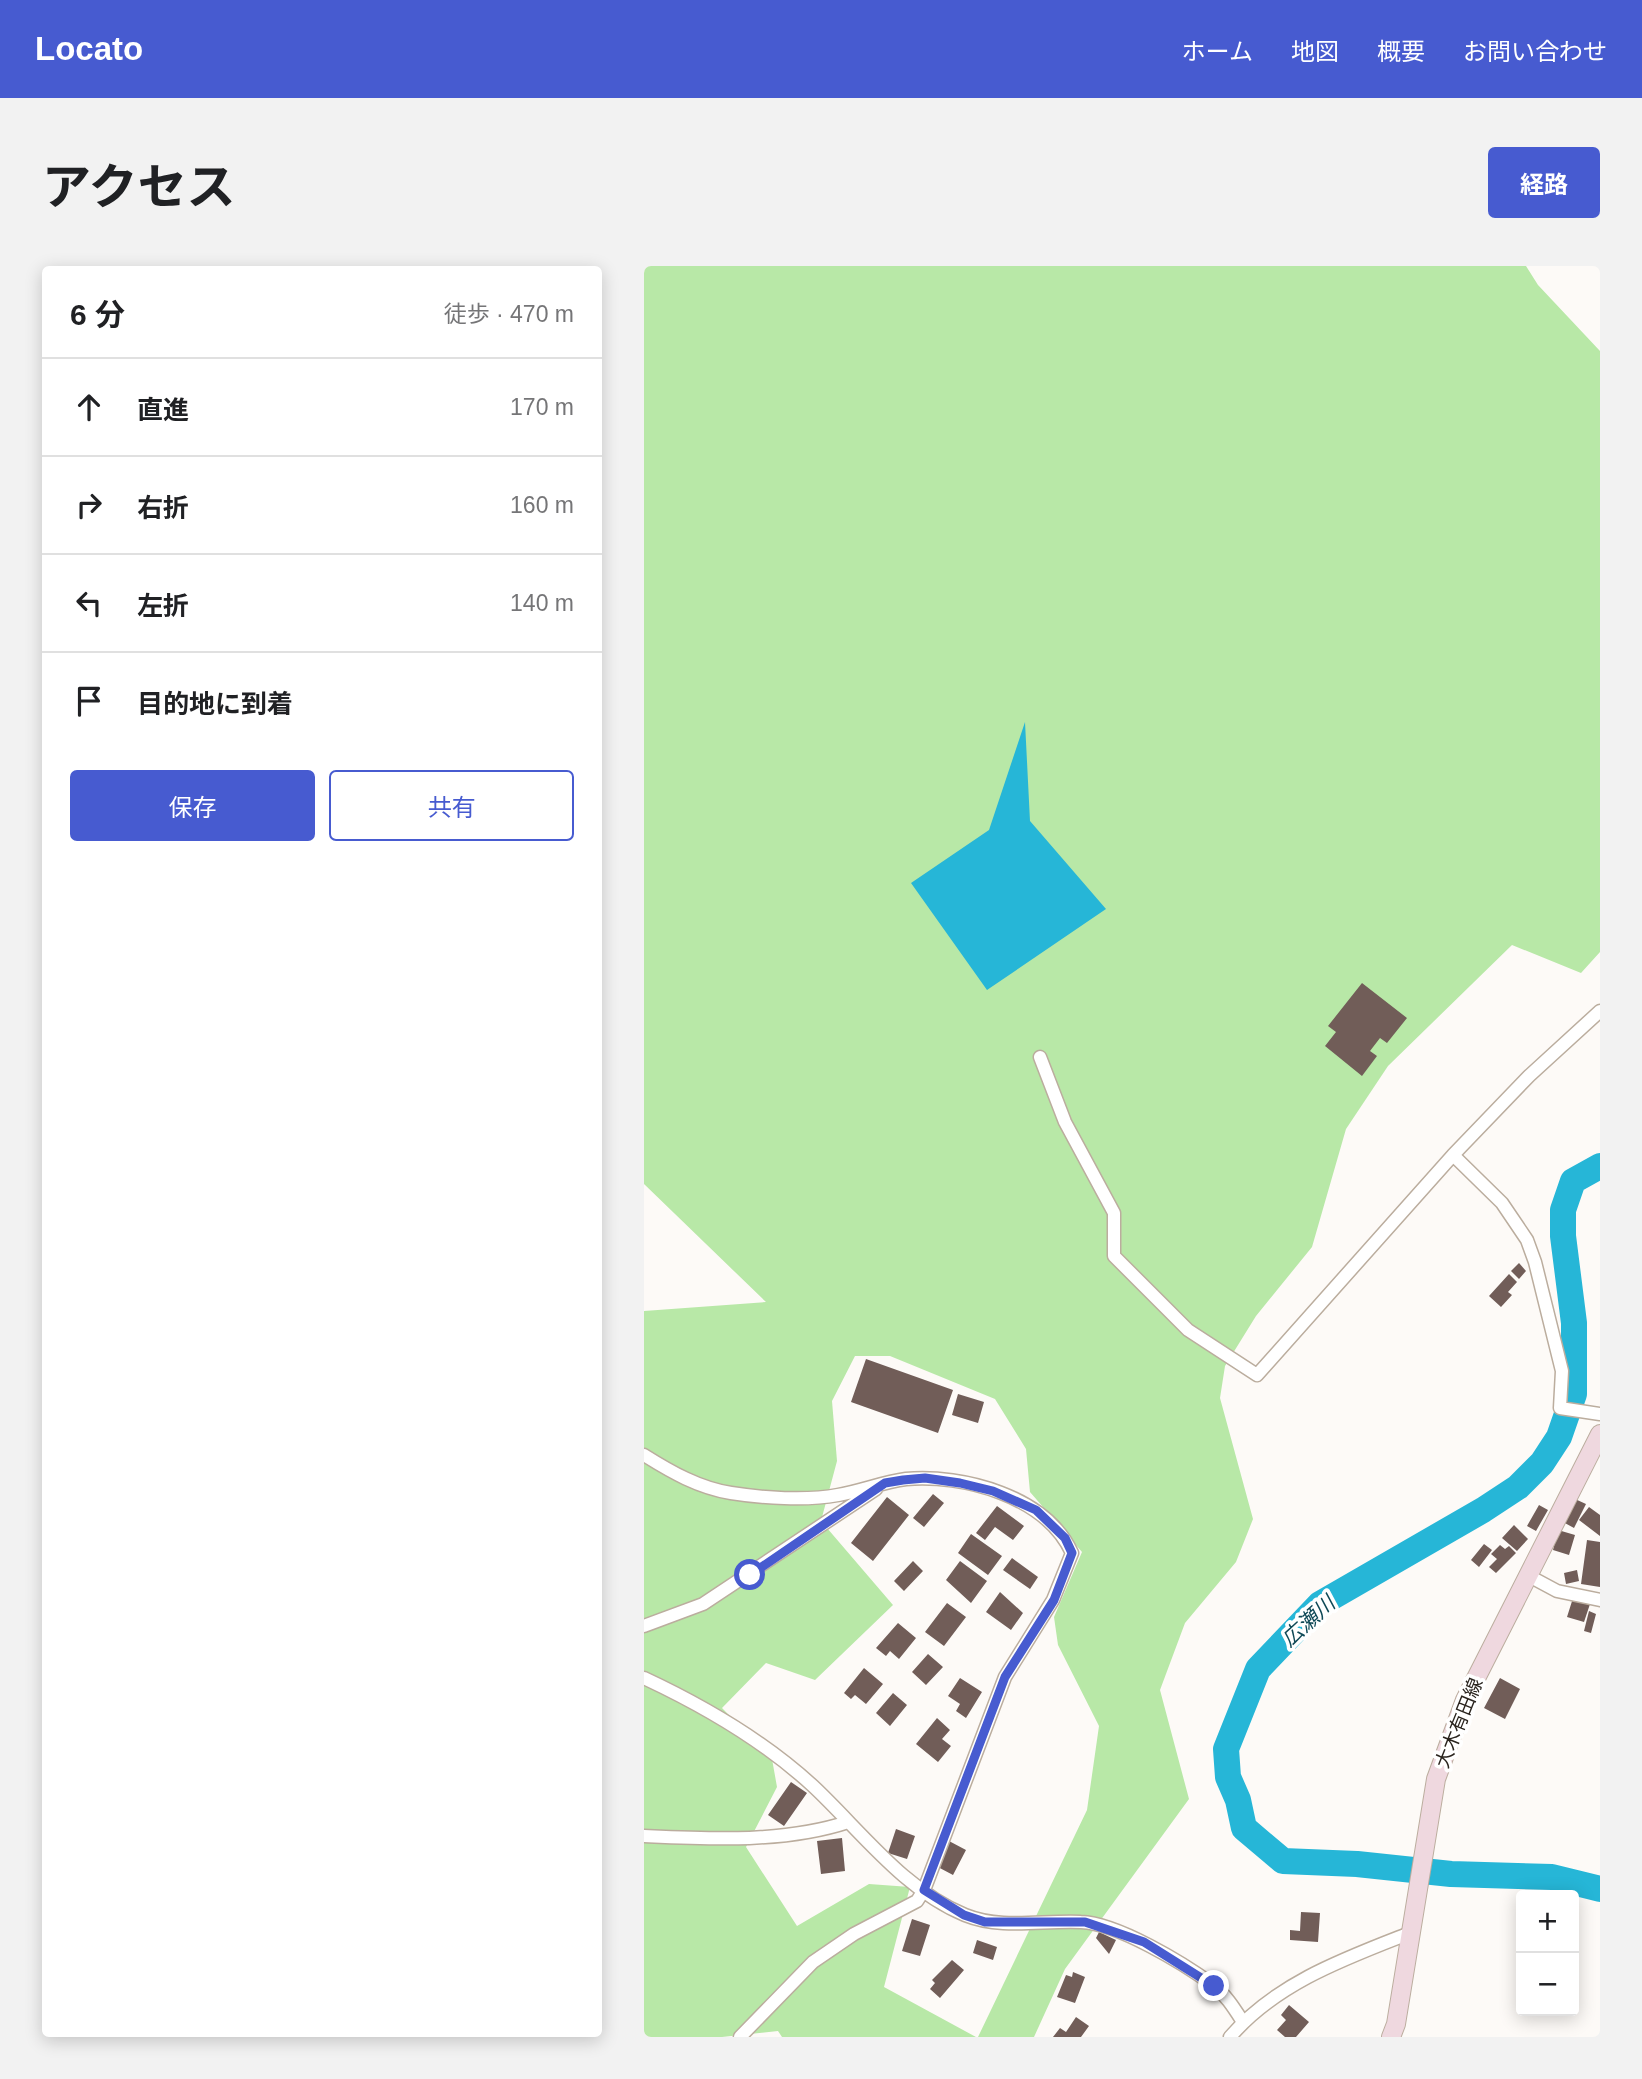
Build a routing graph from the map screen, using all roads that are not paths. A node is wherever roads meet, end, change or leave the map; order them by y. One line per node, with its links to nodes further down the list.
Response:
1 (1600, 1011): 3 (street)
2 (1040, 1057): 3 (street)
3 (1452, 1155): 4 (street)
4 (1600, 1414)
5 (1598, 1444): 8 (main road, 大木有田線)
6 (644, 1455): 7 (street)
7 (885, 1483): 10 (street); 14 (street)
8 (1529, 1576): 9 (street); 15 (main road, 大木有田線)
9 (1600, 1600)
10 (644, 1626)
11 (644, 1678): 12 (street)
12 (848, 1822): 13 (street); 14 (street)
13 (644, 1836)
14 (924, 1890): 16 (street); 17 (street)
15 (1410, 1933): 16 (street); 19 (main road, 大木有田線)
16 (1243, 2022): 18 (street)
17 (740, 2037)
18 (1230, 2037)
19 (1391, 2037)

